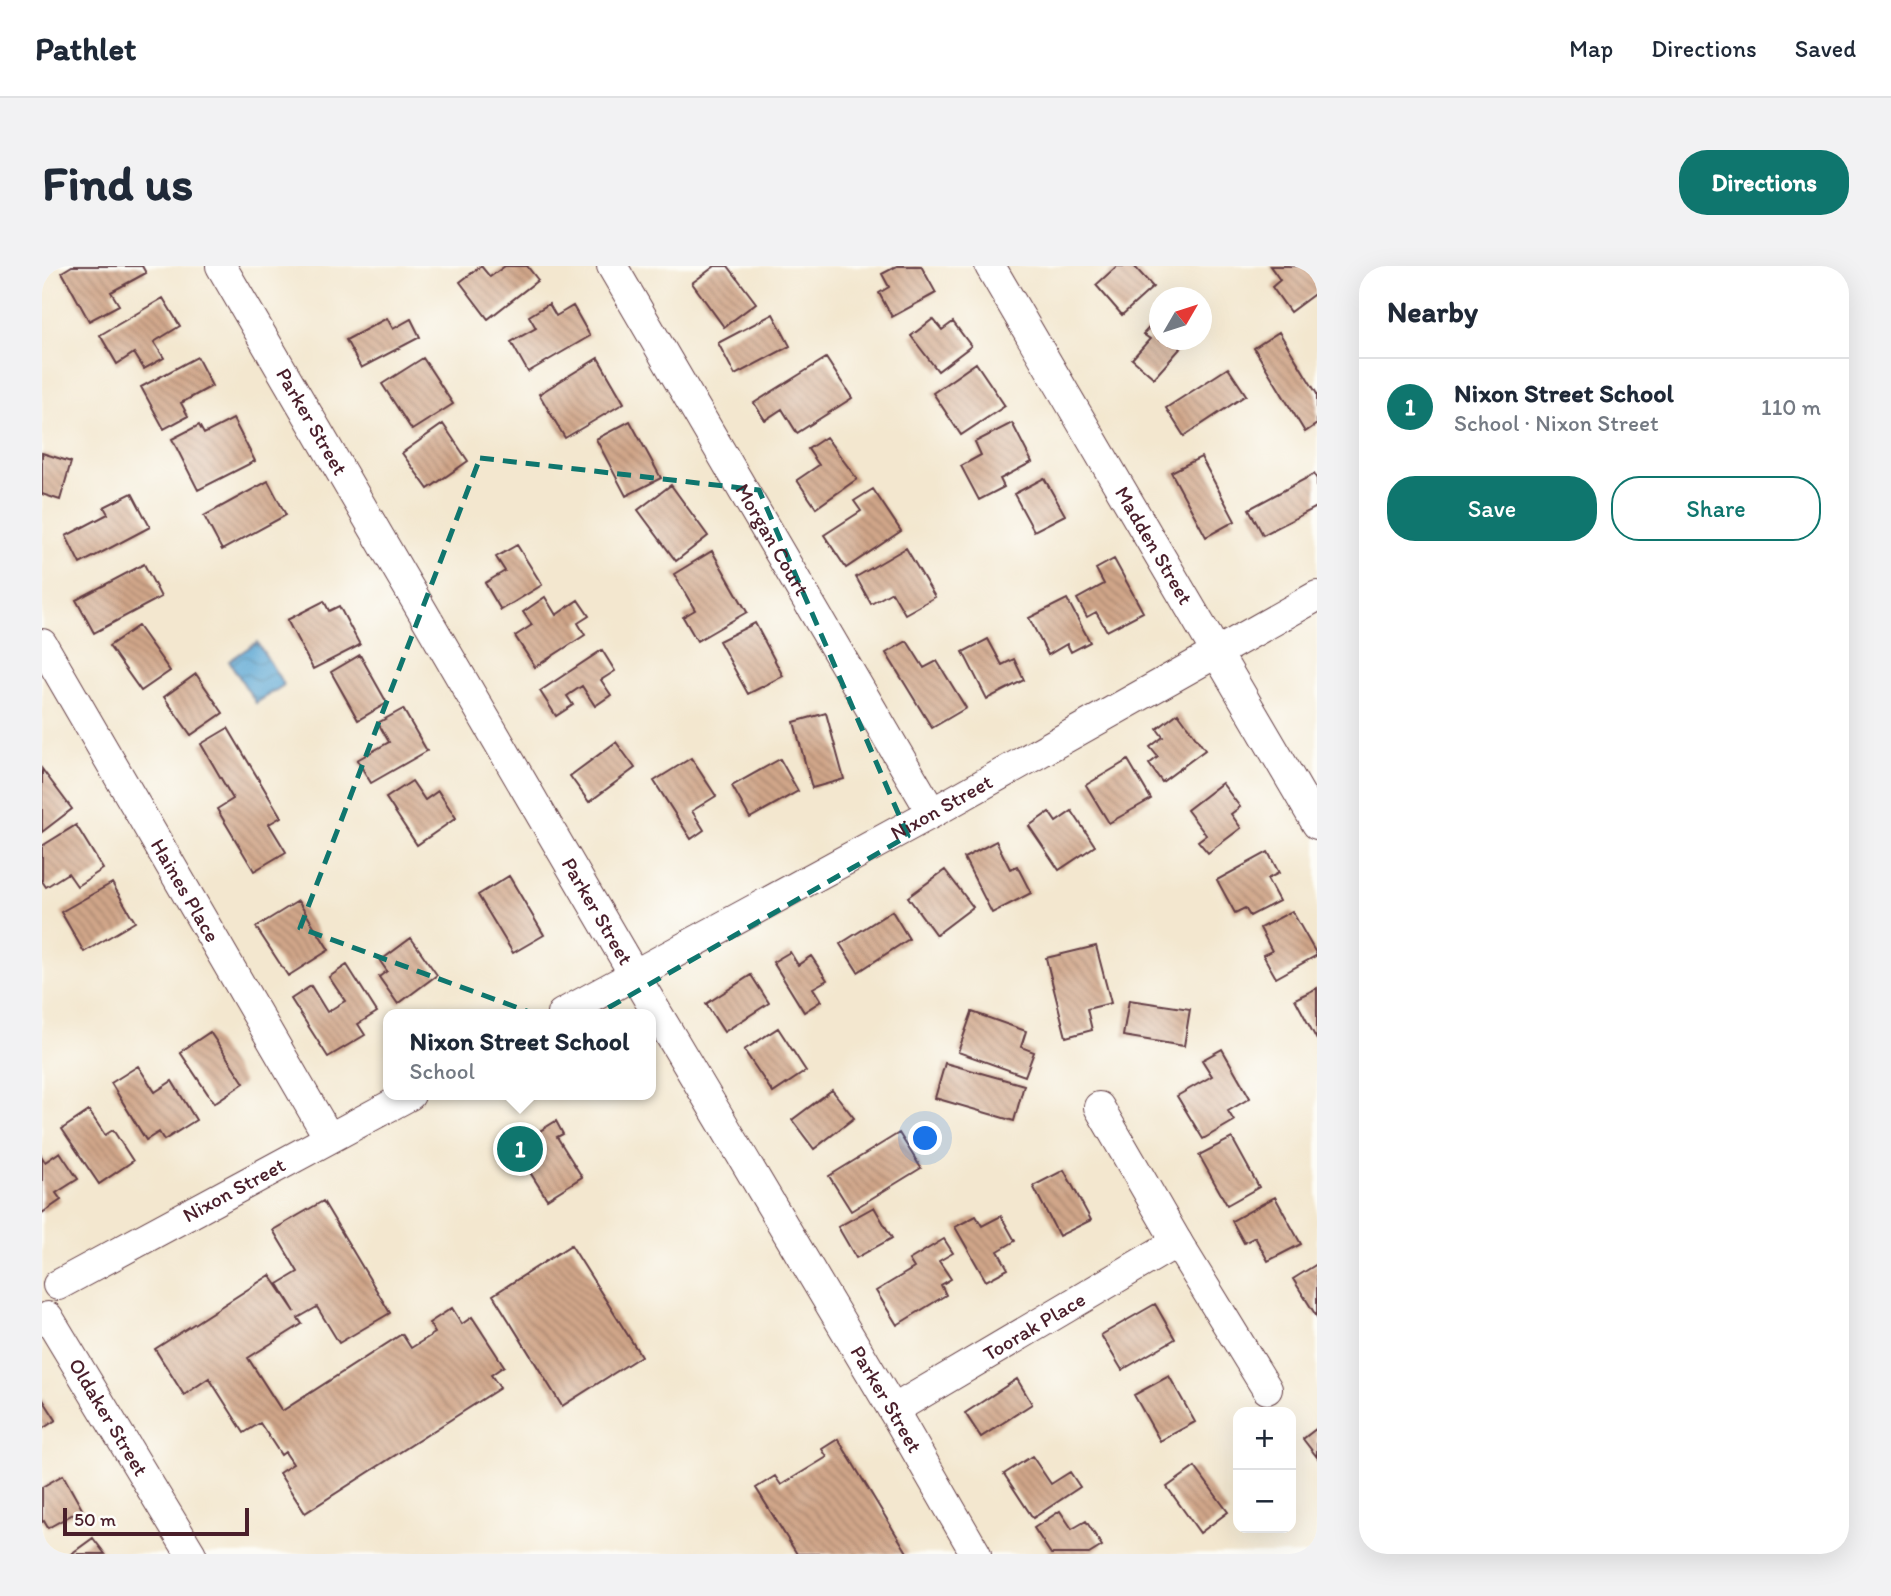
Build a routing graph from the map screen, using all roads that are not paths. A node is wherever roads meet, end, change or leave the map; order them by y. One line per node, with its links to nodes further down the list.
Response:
1 (221, 266): 9 (street, Parker Street)
2 (612, 266): 7 (street, Morgan Court)
3 (990, 266): 6 (street, Madden Street)
4 (1317, 596): 6 (street, Nixon Street)
5 (42, 644): 15 (street, Haines Place)
6 (1215, 653): 7 (street, Nixon Street); 8 (street, Madden Street)
7 (932, 813): 9 (street, Nixon Street)
8 (1317, 824)
9 (635, 976): 10 (street, Nixon Street); 11 (street, Parker Street)
10 (572, 1009)
11 (655, 1009)
12 (656, 1011): 20 (street, Parker Street)
13 (401, 1100): 15 (street, Nixon Street)
14 (1099, 1107): 16 (street)
15 (330, 1138): 17 (street, Nixon Street)
16 (1177, 1242): 19 (street); 20 (street, Toorak Place)
17 (50, 1278): 18 (street)
18 (45, 1318): 21 (street, Oldaker Street)
19 (1266, 1389)
20 (893, 1410): 22 (street, Parker Street)
21 (191, 1554)
22 (976, 1554)

